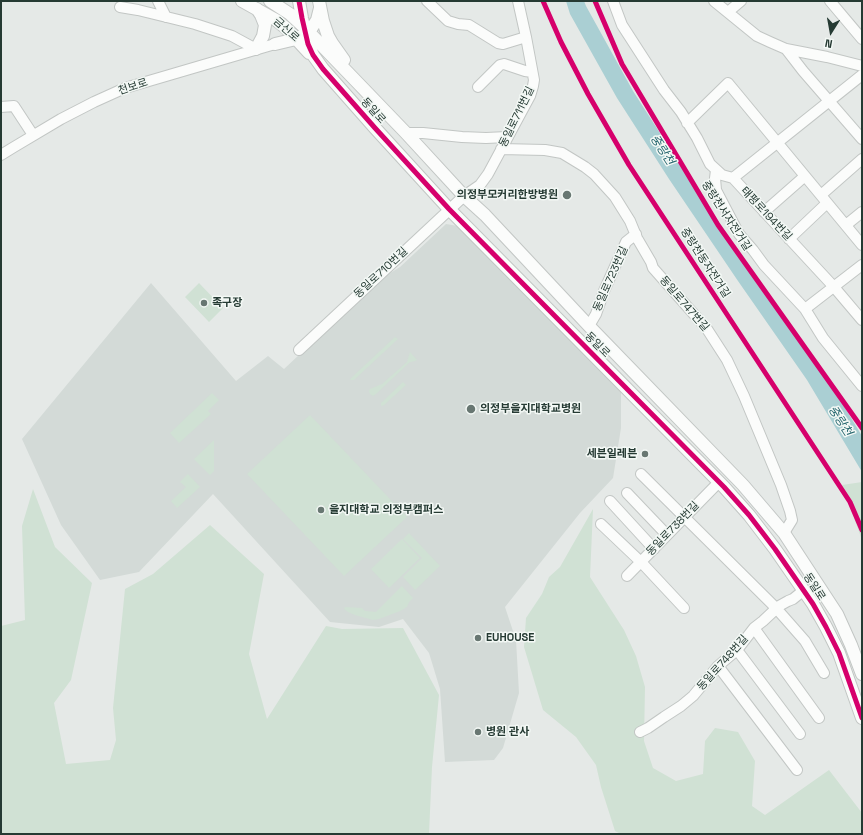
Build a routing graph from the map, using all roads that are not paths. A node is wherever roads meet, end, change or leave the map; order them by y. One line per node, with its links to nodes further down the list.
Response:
1 (158, 1): 15 (street)
2 (242, 1): 13 (street, 금신로)
3 (270, 1): 16 (street, 금신로)
4 (299, 1): 16 (street)
5 (319, 1): 16 (street); 27 (street)
6 (427, 1): 17 (street)
7 (518, 1): 17 (street, 동일로711번길)
8 (613, 1): 30 (street)
9 (714, 1): 14 (street)
10 (742, 1): 14 (street)
11 (830, 1): 18 (street)
12 (120, 8): 15 (street)
13 (257, 9): 16 (street, 금신로); 21 (street)
14 (728, 12): 20 (street)
15 (166, 17): 21 (street)
16 (302, 32): 19 (street); 23 (street, 금신로); 27 (street, 동일로)
17 (526, 37): 24 (street, 동일로711번길)
18 (862, 39)
19 (275, 44): 21 (street, 천보로); 23 (street)
20 (786, 49): 22 (street); 28 (street)
21 (256, 50): 32 (street, 천보로)
22 (862, 66)
23 (322, 69): 44 (street, 동일로)
24 (532, 72): 26 (street); 33 (street, 동일로711번길)
25 (860, 81): 28 (street, 태평로194번길)
26 (478, 87)
27 (370, 95): 31 (street, 동일로)
28 (829, 101): 34 (street); 35 (street, 태평로194번길)
29 (1, 107): 32 (street)
30 (687, 123): 35 (street); 39 (street)
31 (406, 132): 33 (street); 42 (street, 동일로)
32 (33, 136): 37 (street, 천보로)
33 (507, 137): 36 (street, 동일로711번길)
34 (862, 139)
35 (778, 143): 40 (street); 41 (street, 태평로194번길)
36 (501, 149): 42 (street, 동일로711번길); 48 (street, 동일로747번길)
37 (1, 155)
38 (862, 159): 43 (street)
39 (716, 170): 41 (street); 53 (street)
40 (805, 176): 43 (street); 45 (street)
41 (733, 178): 45 (street, 태평로194번길)
42 (464, 196): 44 (street, 동일로710번길); 55 (street, 동일로)
43 (824, 199): 47 (street); 49 (street)
44 (449, 209): 56 (street, 동일로710번길); 59 (street, 동일로)
45 (764, 212): 49 (street, 태평로194번길)
46 (862, 212): 47 (street)
47 (846, 225): 50 (street)
48 (636, 234): 55 (street, 동일로723번길); 64 (street, 동일로747번길)
49 (789, 239): 52 (street, 태평로194번길)
50 (862, 245)
51 (862, 265): 52 (street)
52 (834, 288): 53 (street); 54 (street, 태평로194번길)
53 (805, 309): 57 (street)
54 (862, 320)
55 (589, 326): 64 (street, 동일로)
56 (299, 350)
57 (862, 386)
58 (641, 474): 62 (street)
59 (719, 482): 62 (street, 동일로738번길); 69 (street, 동일로)
60 (627, 493): 65 (street)
61 (610, 501): 66 (street)
62 (684, 517): 65 (street, 동일로738번길); 71 (street)
63 (601, 524): 67 (street)
64 (784, 533): 76 (street, 동일로)
65 (667, 535): 66 (street, 동일로738번길)
66 (654, 549): 67 (street, 동일로738번길)
67 (641, 562): 68 (street, 동일로738번길); 70 (street)
68 (627, 576)
69 (804, 590): 71 (street, 동일로748번길); 78 (street, 동일로)
70 (684, 608)
71 (776, 608): 72 (street, 동일로748번길); 75 (street)
72 (754, 628): 73 (street, 동일로748번길); 77 (street)
73 (737, 650): 74 (street, 동일로748번길); 80 (street)
74 (718, 666): 79 (street, 동일로748번길); 81 (street)
75 (824, 673)
76 (862, 674)
77 (819, 718)
78 (862, 718)
79 (640, 732)
80 (800, 734)
81 (797, 770)

